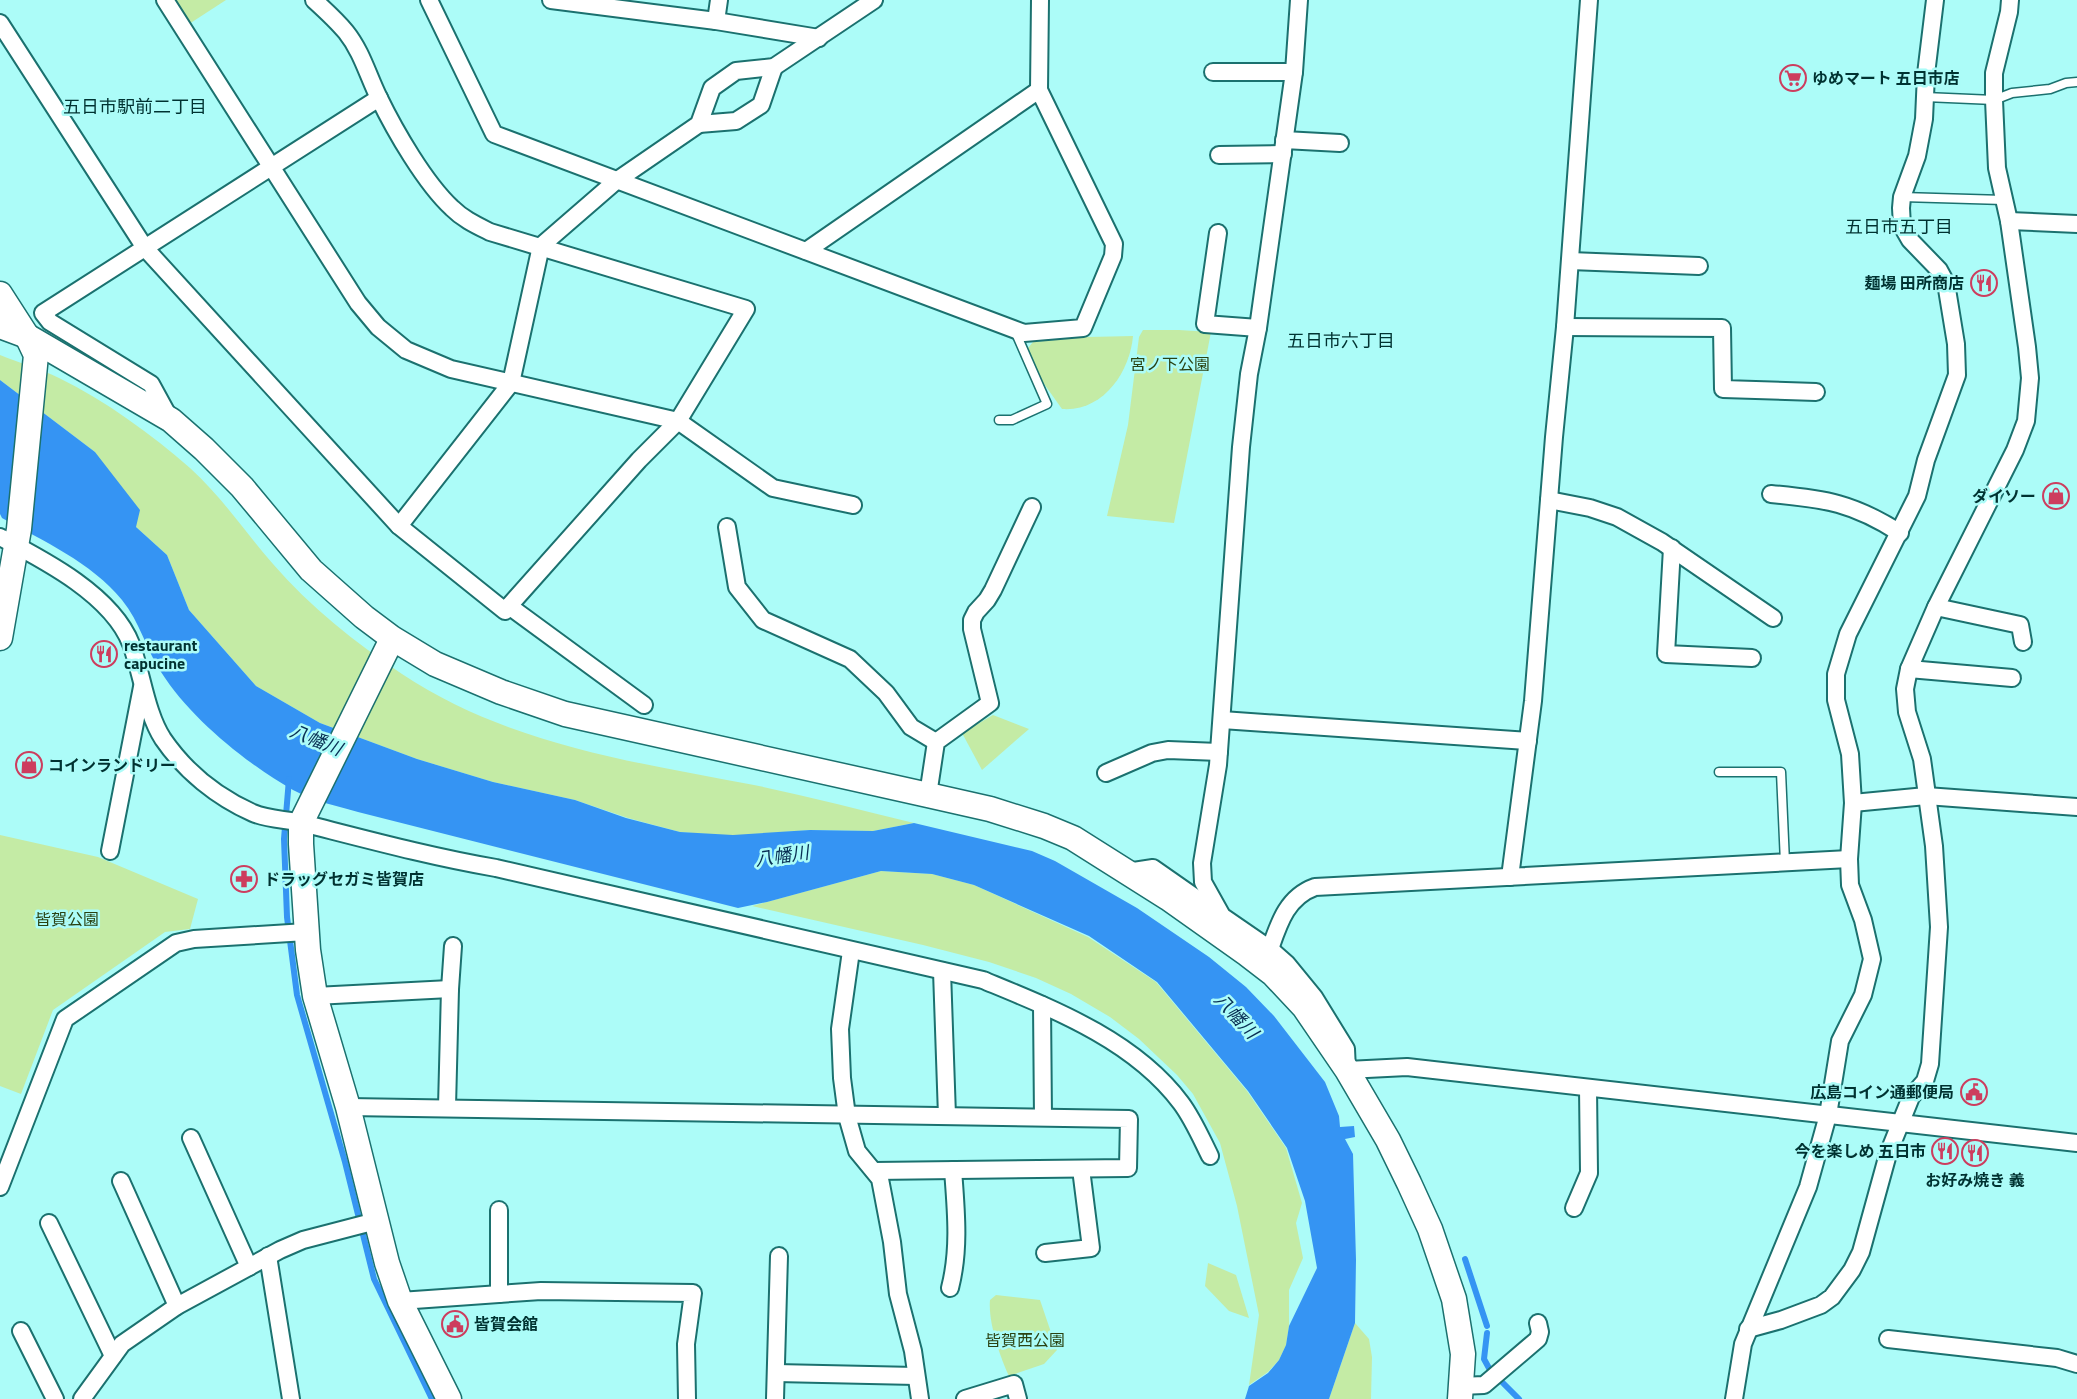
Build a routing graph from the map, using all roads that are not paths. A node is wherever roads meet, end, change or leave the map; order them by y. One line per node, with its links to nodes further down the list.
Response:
1 (165, 0): 27 (street)
2 (314, 0): 21 (street)
3 (429, 0): 28 (street)
4 (551, 0): 12 (street)
5 (719, 0): 12 (street)
6 (874, 0): 14 (street)
7 (1040, 0): 19 (street)
8 (1299, 0): 17 (street)
9 (1589, 0): 37 (street)
10 (1935, 0): 20 (street)
11 (2010, 0): 22 (street)
12 (716, 21): 14 (street)
13 (0, 23): 35 (street)
14 (819, 38): 15 (street)
15 (774, 67): 23 (street); 23 (street)
16 (1213, 72): 17 (street)
17 (1293, 72): 25 (street)
18 (2077, 82): 22 (lane)
19 (1039, 90): 36 (street); 43 (street)
20 (1925, 97): 22 (lane); 29 (street)
21 (379, 98): 27 (street); 34 (street)
22 (1994, 100): 30 (street)
23 (699, 124): 28 (street)
24 (1340, 144): 25 (street)
25 (1284, 147): 26 (street); 42 (street)
26 (1219, 155)
27 (272, 168): 35 (street); 45 (street)
28 (616, 181): 34 (street); 36 (street)
29 (1902, 197): 30 (lane); 56 (street)
30 (2004, 200): 31 (street)
31 (2008, 221): 32 (street); 60 (street)
32 (2077, 224)
33 (1218, 233): 42 (street)
34 (541, 246): 45 (street); 49 (street)
35 (145, 248): 47 (street); 54 (street)
36 (806, 251): 43 (street)
37 (1570, 261): 38 (street); 41 (street)
38 (1699, 266)
39 (0, 294): 44 (street)
40 (0, 326): 44 (street)
41 (1565, 327): 46 (street); 51 (street)
42 (1258, 328): 70 (street)
43 (1015, 330): 48 (lane)
44 (32, 346): 47 (street); 57 (street)
45 (511, 383): 49 (street); 54 (street)
46 (1816, 392)
47 (171, 420): 63 (street)
48 (999, 420)
49 (678, 421): 52 (street); 59 (street)
50 (1772, 494): 56 (street)
51 (1549, 500): 58 (street); 71 (street)
52 (853, 505)
53 (1032, 507): 72 (street)
54 (399, 526): 59 (street)
55 (727, 527): 72 (street)
56 (1900, 532): 78 (street)
57 (12, 537): 62 (street); 68 (street)
58 (1672, 548): 61 (street); 65 (street)
59 (509, 606): 69 (street)
60 (1936, 607): 64 (street); 66 (street)
61 (1773, 618)
62 (0, 638)
63 (391, 641): 76 (street); 80 (street)
64 (2023, 642)
65 (1752, 658)
66 (1909, 669): 67 (street); 77 (street)
67 (2003, 682)
68 (143, 683): 80 (street); 81 (street)
69 (644, 705)
70 (1222, 720): 71 (street); 73 (street)
71 (1528, 741): 85 (street)
72 (936, 742): 76 (street)
73 (1219, 752): 75 (street); 86 (street)
74 (1719, 772): 83 (lane)
75 (1106, 773)
76 (928, 795): 84 (street)
77 (1926, 796): 78 (street); 79 (street); 103 (street)
78 (1853, 803): 82 (street)
79 (2077, 807)
80 (296, 822): 87 (street); 90 (street)
81 (111, 851)
82 (1849, 859): 83 (street); 99 (street)
83 (1785, 863): 85 (street)
84 (1127, 872): 86 (street); 95 (street)
85 (1510, 877): 89 (street)
86 (1222, 916): 89 (street)
87 (295, 933): 93 (street); 110 (street)
88 (453, 946): 92 (street)
89 (1270, 949): 95 (street)
90 (851, 951): 91 (street); 100 (street)
91 (942, 971): 94 (street); 101 (street)
92 (450, 989): 93 (street); 98 (street)
93 (315, 996): 97 (street)
94 (1042, 1005): 102 (street); 106 (street)
95 (1347, 1070): 96 (street); 132 (street)
96 (1588, 1088): 99 (street); 112 (street)
97 (348, 1107): 98 (street); 115 (street)
98 (447, 1107): 100 (street)
99 (1828, 1115): 103 (street); 125 (street)
100 (847, 1116): 101 (street); 109 (street)
101 (947, 1116): 102 (street)
102 (1043, 1117): 107 (street)
103 (1900, 1124): 105 (street); 125 (street)
104 (191, 1138): 119 (street)
105 (2077, 1143)
106 (1210, 1156)
107 (1081, 1169): 108 (street); 116 (street)
108 (953, 1170): 109 (street); 120 (street)
109 (874, 1172): 131 (street)
110 (1, 1180)
111 (121, 1181): 123 (street)
112 (1574, 1208)
113 (499, 1210): 121 (street)
114 (49, 1223): 128 (street)
115 (365, 1223): 117 (street); 122 (street)
116 (1045, 1253)
117 (268, 1256): 119 (street); 135 (street)
118 (779, 1256): 130 (street)
119 (249, 1267): 123 (street)
120 (950, 1288)
121 (499, 1294): 122 (street); 137 (street)
122 (400, 1301): 136 (street)
123 (177, 1306): 128 (street)
124 (1538, 1323): 132 (street)
125 (1748, 1329): 142 (street)
126 (21, 1331): 133 (street)
127 (1888, 1339): 129 (street)
128 (112, 1356): 134 (street)
129 (2077, 1364)
130 (776, 1373): 131 (street); 138 (street)
131 (916, 1376): 139 (street)
132 (1460, 1392)
133 (55, 1399)
134 (82, 1399)
135 (291, 1399)
136 (449, 1399)
137 (687, 1399)
138 (775, 1399)
139 (920, 1399)
140 (965, 1399): 141 (street)
141 (1018, 1399)
142 (1734, 1399)

